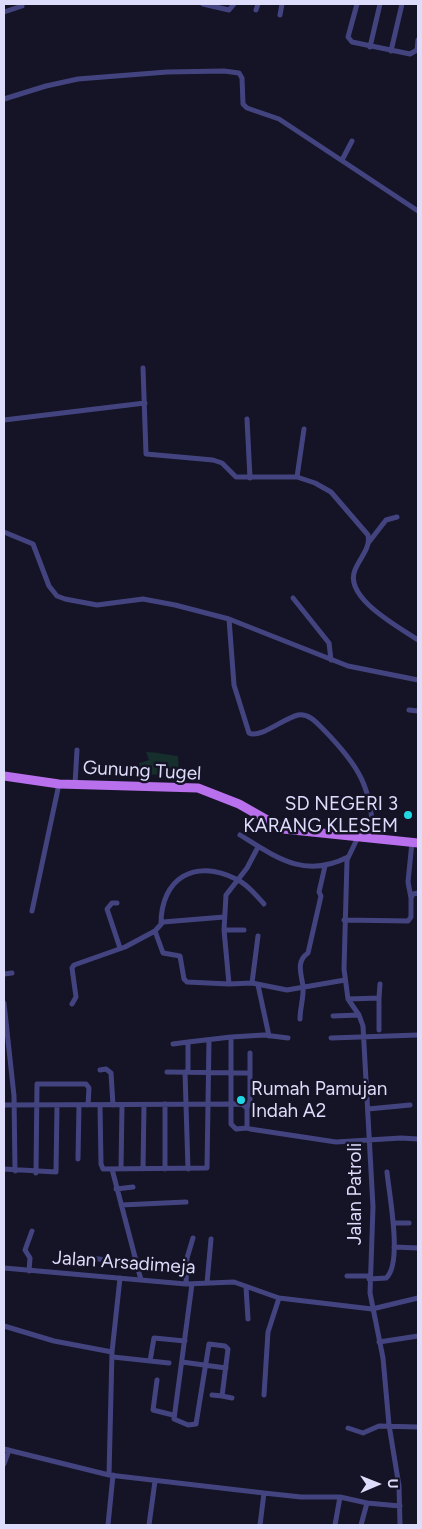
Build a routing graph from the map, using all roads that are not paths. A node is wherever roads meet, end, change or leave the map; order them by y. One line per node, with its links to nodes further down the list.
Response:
1 (204, 4): 8 (street)
2 (234, 4): 8 (street)
3 (282, 4): 10 (street)
4 (357, 4): 12 (street)
5 (380, 4): 12 (street)
6 (402, 4): 13 (street)
7 (22, 6): 9 (street)
8 (221, 6)
9 (4, 12)
10 (280, 15)
11 (418, 40): 13 (street)
12 (370, 47): 13 (street)
13 (391, 51)
14 (4, 99): 16 (street)
15 (352, 141): 16 (street)
16 (342, 160): 17 (street)
17 (418, 211)
18 (143, 368): 19 (street)
19 (145, 403): 21 (street); 23 (street)
20 (247, 418): 23 (street)
21 (4, 420)
22 (304, 429): 24 (street)
23 (250, 478): 24 (street)
24 (297, 478): 27 (street)
25 (397, 517): 27 (street)
26 (4, 532): 29 (street)
27 (369, 542): 30 (street)
28 (293, 598): 31 (street)
29 (229, 619): 31 (street); 41 (street)
30 (418, 640)
31 (331, 660): 32 (street)
32 (418, 680)
33 (408, 710): 34 (street)
34 (418, 712)
35 (77, 750): 38 (street)
36 (4, 776): 37 (main road, Gunung Tugel)
37 (59, 784): 38 (main road, Gunung Tugel); 51 (street)
38 (75, 784): 40 (main road, Gunung Tugel)
39 (240, 836): 43 (street)
40 (358, 837): 41 (main road, Gunung Tugel); 44 (street, Jalan Patroli)
41 (373, 838): 42 (main road, Gunung Tugel)
42 (415, 843): 48 (street)
43 (258, 847): 45 (street); 46 (street)
44 (348, 857): 45 (street); 53 (street, Jalan Patroli)
45 (325, 866): 66 (street)
46 (237, 879): 50 (street); 52 (street); 54 (street)
47 (418, 893): 48 (street)
48 (411, 898): 53 (street)
49 (117, 903): 59 (street)
50 (264, 904)
51 (32, 911)
52 (224, 917): 54 (street); 55 (street)
53 (344, 920): 62 (street, Jalan Patroli)
54 (161, 924): 57 (street)
55 (224, 930): 56 (street); 63 (street)
56 (244, 930)
57 (155, 931): 59 (street); 63 (street)
58 (258, 936): 64 (street)
59 (120, 948): 70 (street)
60 (4, 974): 61 (street)
61 (12, 974)
62 (345, 980): 66 (street); 68 (street, Jalan Patroli)
63 (229, 984): 64 (street)
64 (255, 984): 66 (street); 76 (street)
65 (380, 984): 67 (street)
66 (303, 987): 73 (street)
67 (380, 998): 68 (street); 74 (street)
68 (348, 999): 71 (street, Jalan Patroli)
69 (4, 1003): 84 (street)
70 (72, 1004)
71 (359, 1015): 72 (street); 80 (street, Jalan Patroli)
72 (333, 1016)
73 (300, 1019)
74 (379, 1030)
75 (418, 1035): 80 (street)
76 (269, 1036): 77 (street); 78 (street)
77 (231, 1037): 81 (street); 92 (street)
78 (288, 1038)
79 (331, 1038): 80 (street)
80 (364, 1039): 110 (street, Jalan Patroli)
81 (209, 1040): 82 (street); 91 (street)
82 (188, 1042): 83 (street); 90 (street)
83 (172, 1044)
84 (6, 1049): 87 (street)
85 (250, 1053): 93 (street)
86 (4, 1062): 87 (street)
87 (11, 1062): 99 (street)
88 (100, 1070): 104 (street)
89 (167, 1072): 90 (street)
90 (187, 1072): 91 (street); 96 (street)
91 (209, 1072): 92 (street); 94 (street)
92 (230, 1073): 93 (street); 97 (street)
93 (250, 1074): 109 (street)
94 (210, 1103): 96 (street); 97 (street); 120 (street)
95 (165, 1104): 96 (street); 106 (street); 119 (street)
96 (186, 1104): 120 (street)
97 (231, 1104): 109 (street); 111 (street)
98 (4, 1105): 99 (street)
99 (14, 1105): 108 (street); 121 (street)
100 (58, 1105): 101 (street); 108 (street); 123 (street)
101 (79, 1105): 102 (street); 114 (street)
102 (88, 1105): 103 (street); 108 (street)
103 (100, 1105): 104 (street); 116 (street)
104 (113, 1105): 105 (street)
105 (122, 1105): 106 (street); 117 (street)
106 (144, 1105): 118 (street)
107 (410, 1105): 110 (street)
108 (36, 1106): 123 (street)
109 (247, 1108): 111 (street)
110 (368, 1109): 112 (street, Jalan Patroli)
111 (247, 1128): 112 (street)
112 (370, 1139): 113 (street); 141 (street, Jalan Patroli)
113 (418, 1139)
114 (78, 1158)
115 (4, 1169): 121 (street)
116 (112, 1169): 117 (street); 125 (street)
117 (121, 1169): 118 (street)
118 (143, 1169): 119 (street)
119 (165, 1169): 120 (street)
120 (188, 1169)
121 (15, 1171): 123 (street)
122 (387, 1172): 128 (street)
123 (36, 1173)
124 (133, 1187): 125 (street)
125 (116, 1189): 127 (street)
126 (186, 1202): 127 (street)
127 (121, 1205): 136 (street)
128 (393, 1223): 129 (street); 133 (street)
129 (409, 1223)
130 (32, 1231): 138 (street)
131 (193, 1238): 144 (street)
132 (211, 1238): 143 (street)
133 (394, 1247): 134 (street); 141 (street)
134 (418, 1248)
135 (92, 1258): 136 (street)
136 (137, 1264): 142 (street)
137 (4, 1268): 138 (street, Jalan Arsadimeja)
138 (29, 1271): 140 (street, Jalan Arsadimeja)
139 (347, 1276): 141 (street)
140 (120, 1278): 142 (street, Jalan Arsadimeja); 154 (street)
141 (369, 1278): 148 (street, Jalan Patroli)
142 (141, 1280): 144 (street, Jalan Arsadimeja)
143 (207, 1283): 144 (street, Jalan Arsadimeja); 145 (street, Jalan Arsadimeja)
144 (189, 1284): 152 (street)
145 (246, 1287): 146 (street, Jalan Arsadimeja); 149 (street)
146 (279, 1298): 148 (street, Jalan Arsadimeja); 162 (street)
147 (418, 1298): 148 (street, Jalan Arsadimeja)
148 (372, 1309): 153 (street, Jalan Patroli)
149 (248, 1319)
150 (4, 1326): 154 (street)
151 (418, 1336): 153 (street)
152 (185, 1341): 155 (street); 156 (street)
153 (379, 1342): 166 (street, Jalan Patroli)
154 (113, 1355): 155 (street); 171 (street)
155 (150, 1361): 157 (street)
156 (182, 1362): 158 (street); 165 (street)
157 (169, 1363)
158 (205, 1366): 159 (street); 159 (street); 165 (street)
159 (226, 1368): 163 (street)
160 (157, 1380): 165 (street)
161 (212, 1395): 163 (street)
162 (264, 1395)
163 (222, 1396): 164 (street)
164 (232, 1398)
165 (173, 1415)
166 (389, 1426): 167 (street); 168 (street); 176 (street, Jalan Patroli)
167 (418, 1427)
168 (348, 1428)
169 (6, 1449): 170 (street); 171 (street)
170 (4, 1464)
171 (111, 1475): 172 (street); 177 (street)
172 (155, 1480): 173 (street); 178 (street)
173 (264, 1493): 174 (street); 179 (street)
174 (340, 1497): 175 (street); 180 (street)
175 (367, 1503): 176 (street); 181 (street)
176 (400, 1506): 182 (street, Jalan Patroli)
177 (108, 1525)
178 (149, 1525)
179 (260, 1525)
180 (335, 1525)
181 (361, 1525)
182 (400, 1525)

